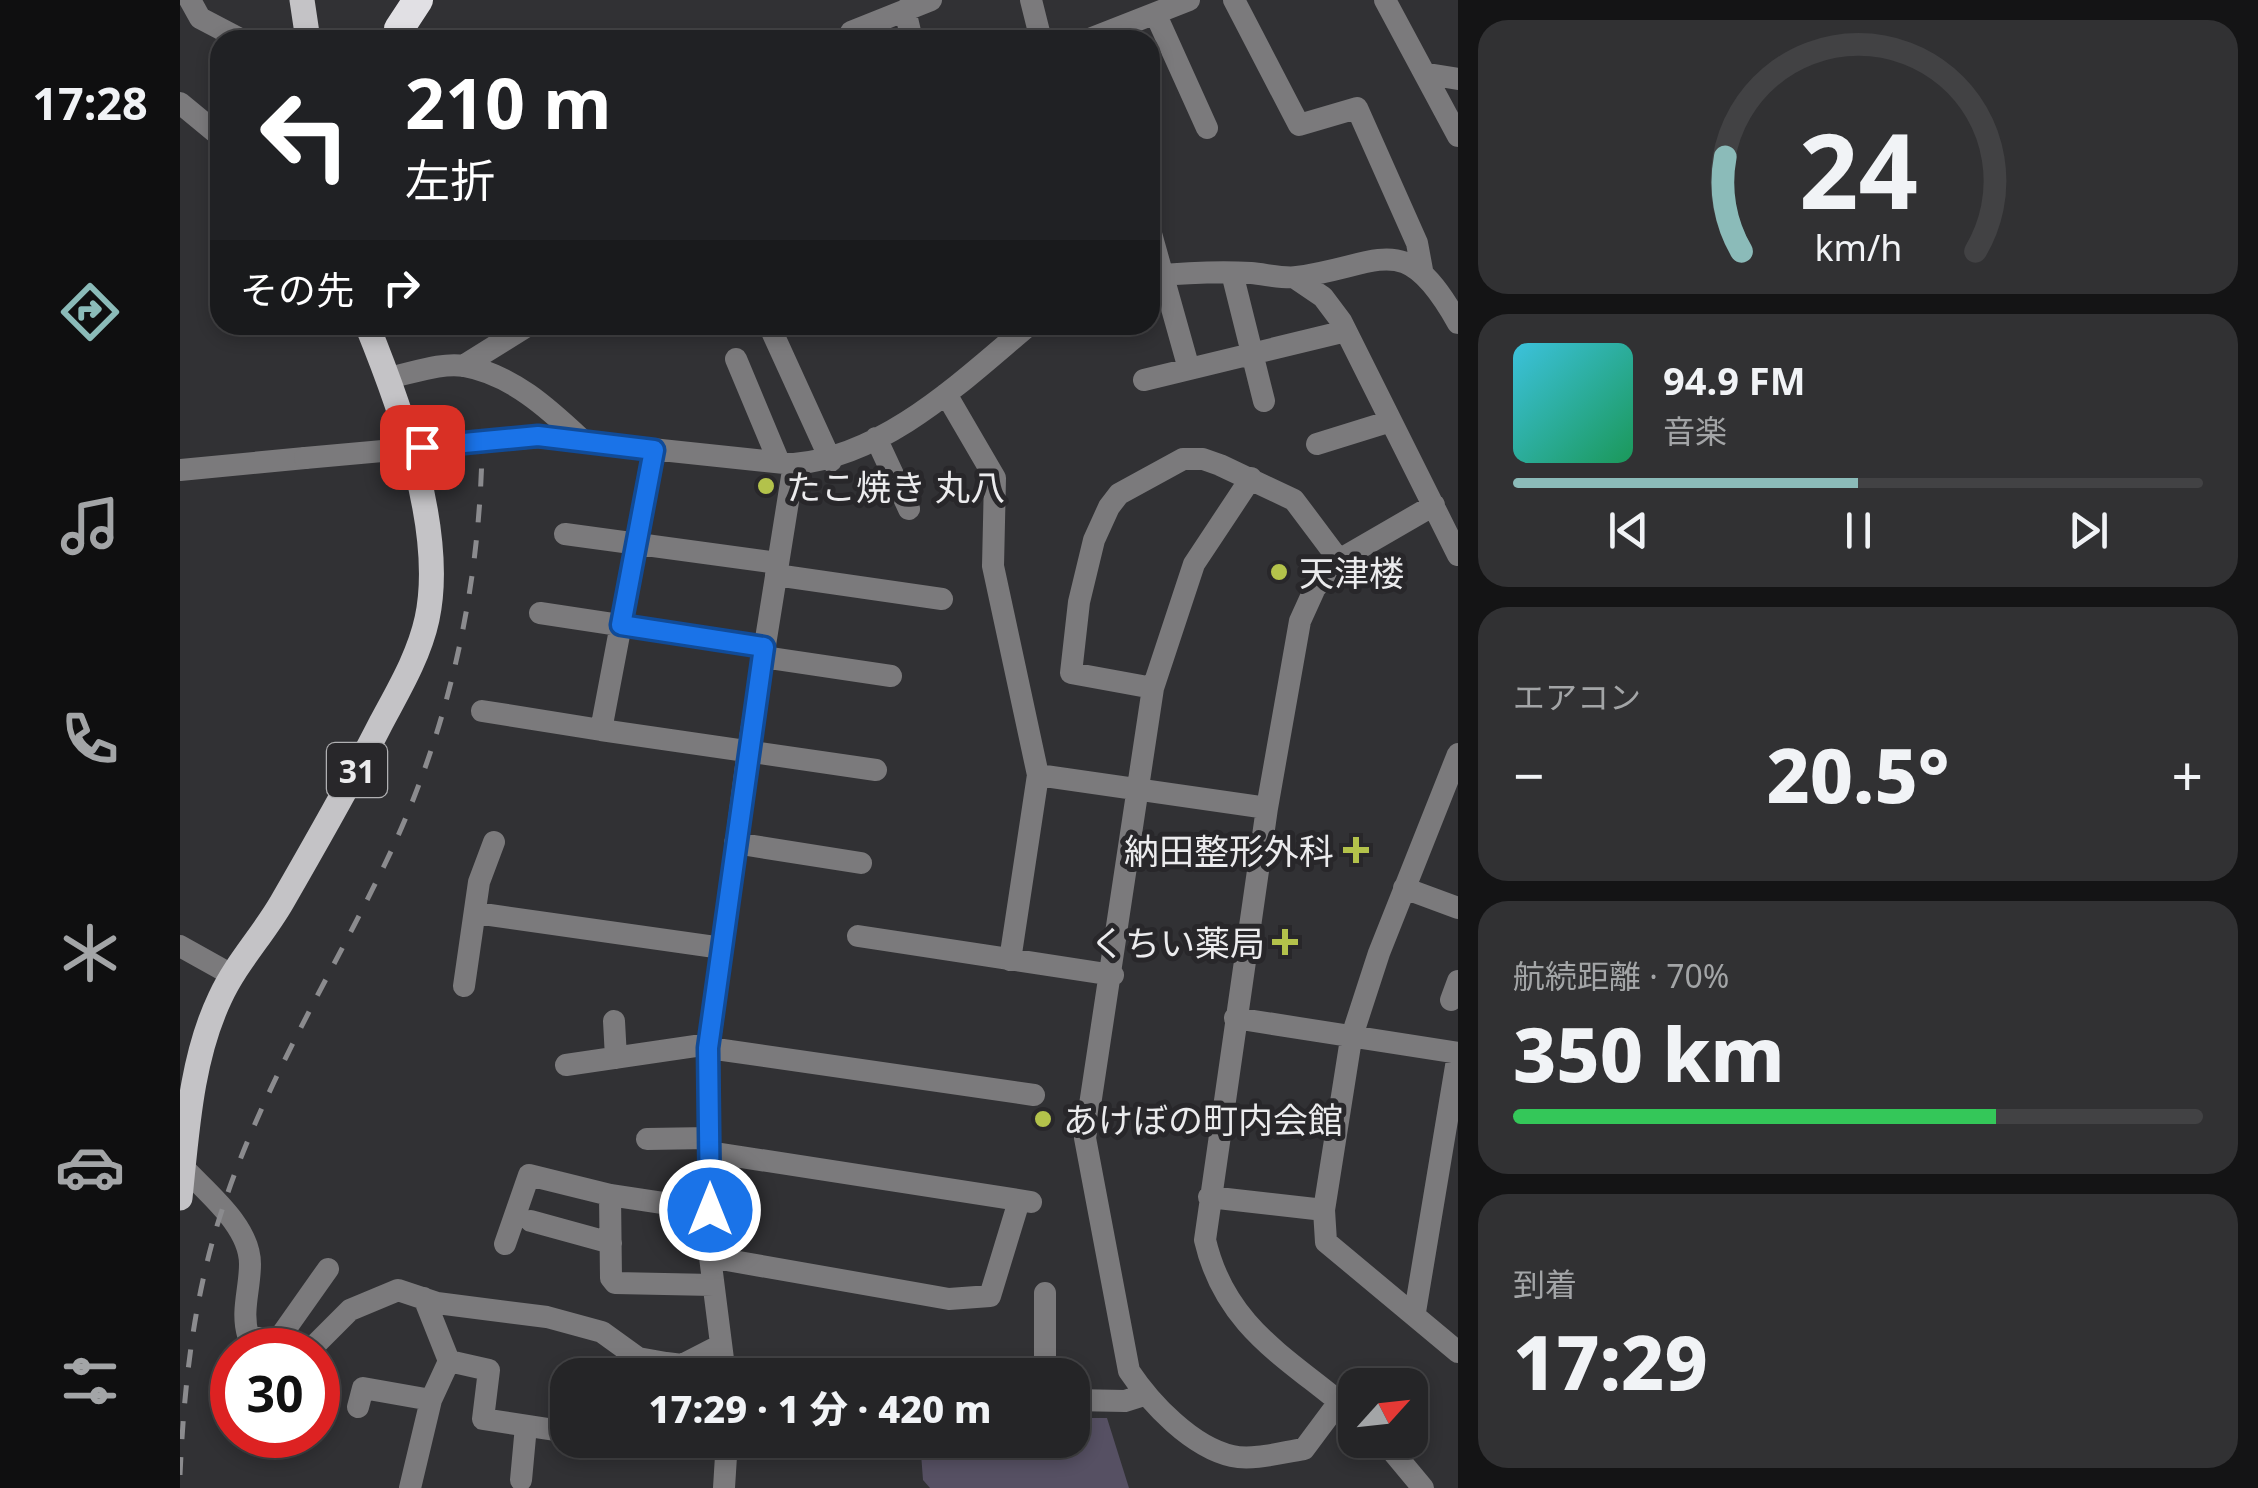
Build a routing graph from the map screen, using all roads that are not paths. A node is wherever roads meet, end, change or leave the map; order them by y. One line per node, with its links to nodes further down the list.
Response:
1 (190, 0): 12 (street)
2 (302, 0): 13 (main road)
3 (418, 0): 11 (highway, bridge)
4 (931, 0): 9 (street)
5 (1030, 0): 16 (street)
6 (1190, 0): 10 (street)
7 (1234, 0): 24 (street)
8 (1385, 0): 18 (street)
9 (905, 10): 14 (street); 15 (street)
10 (1156, 15): 17 (street); 22 (street)
11 (399, 29)
12 (223, 30)
13 (306, 30)
14 (856, 30)
15 (910, 30)
16 (1038, 30)
17 (1115, 30)
18 (1428, 74): 19 (street); 23 (street)
19 (1458, 78)
20 (180, 102): 21 (street)
21 (210, 128)
22 (1207, 128)
23 (1458, 136)
24 (1422, 270): 27 (street); 29 (street)
25 (1232, 273): 26 (street); 27 (street); 35 (street)
26 (1160, 276)
27 (1296, 278): 30 (street)
28 (1160, 287): 38 (street)
29 (1458, 323)
30 (1346, 331): 35 (street); 43 (street)
31 (371, 335): 39 (main road, 31)
32 (513, 335): 37 (street)
33 (773, 335): 48 (street)
34 (1016, 335): 41 (street)
35 (1252, 354): 38 (street); 42 (street)
36 (736, 359): 49 (street)
37 (463, 366): 39 (street); 45 (street)
38 (1189, 369): 40 (street)
39 (387, 378): 84 (main road, 31)
40 (1144, 380)
41 (946, 394): 44 (street); 70 (street)
42 (1264, 401)
43 (1391, 422): 46 (street); 52 (street)
44 (876, 438): 48 (street); 53 (street)
45 (582, 440): 47 (street); 50 (street, bridge)
46 (1317, 444)
47 (654, 450): 49 (street); 55 (street)
48 (831, 461): 49 (street)
49 (786, 463): 58 (street)
50 (180, 470)
51 (1250, 478): 57 (street); 64 (street); 64 (street)
52 (1434, 506): 56 (street); 57 (street)
53 (910, 509)
54 (564, 534): 55 (street)
55 (636, 544): 58 (street); 61 (street)
56 (1456, 544)
57 (1339, 560): 73 (street)
58 (777, 569): 59 (street); 62 (street)
59 (942, 599)
60 (540, 613): 61 (street)
61 (621, 625): 62 (street); 66 (street)
62 (764, 652): 63 (street); 67 (street)
63 (891, 676)
64 (1153, 688): 72 (street)
65 (482, 712): 66 (street)
66 (602, 730): 67 (street)
67 (748, 751): 69 (street); 75 (street)
68 (1458, 754): 71 (street)
69 (876, 770)
70 (1038, 776): 72 (street); 83 (street)
71 (1452, 780): 77 (street)
72 (1139, 788): 73 (street); 85 (street)
73 (1267, 808): 87 (street)
74 (494, 842): 79 (street)
75 (736, 843): 76 (street); 82 (street)
76 (861, 863)
77 (1404, 888): 78 (street); 89 (street)
78 (1458, 908)
79 (476, 912): 82 (street); 86 (street)
80 (858, 936): 83 (street)
81 (180, 946): 84 (street)
82 (722, 948): 90 (street)
83 (1010, 960): 85 (street)
84 (232, 975): 97 (main road, 31)
85 (1113, 976): 120 (street)
86 (464, 986)
87 (1235, 1018): 89 (street); 99 (street)
88 (614, 1020): 92 (street)
89 (1351, 1039): 91 (street); 102 (street)
90 (709, 1046): 92 (street); 94 (street); 96 (street)
91 (1458, 1054): 111 (street)
92 (616, 1058): 93 (street)
93 (566, 1065)
94 (1016, 1117)
95 (646, 1138): 96 (street)
96 (709, 1145): 101 (street); 106 (street)
97 (184, 1167): 100 (main road, 31); 112 (street)
98 (610, 1195): 101 (street); 104 (street); 105 (street)
99 (1209, 1197): 102 (street); 123 (street)
100 (180, 1198)
101 (710, 1210): 106 (street)
102 (1324, 1210): 111 (street)
103 (532, 1220): 104 (street)
104 (611, 1243): 108 (street)
105 (506, 1244)
106 (710, 1256): 108 (street)
107 (328, 1269): 113 (street)
108 (713, 1285): 115 (street)
109 (1045, 1293): 118 (street)
110 (424, 1298): 114 (street); 115 (street); 119 (street)
111 (1415, 1312): 116 (street)
112 (246, 1328)
113 (286, 1328)
114 (332, 1328)
115 (719, 1346): 117 (street)
116 (1458, 1352)
117 (721, 1358)
118 (1045, 1358)
119 (449, 1360): 121 (street); 126 (street)
120 (1144, 1395): 122 (street); 125 (street)
121 (431, 1400): 124 (street); 132 (street)
122 (1090, 1400)
123 (1338, 1401)
124 (358, 1407)
125 (1338, 1417)
126 (526, 1426): 127 (street); 130 (street)
127 (550, 1429)
128 (725, 1458): 131 (street)
129 (1398, 1458): 133 (street)
130 (521, 1480)
131 (721, 1486)
132 (410, 1488)
133 (1422, 1488)

